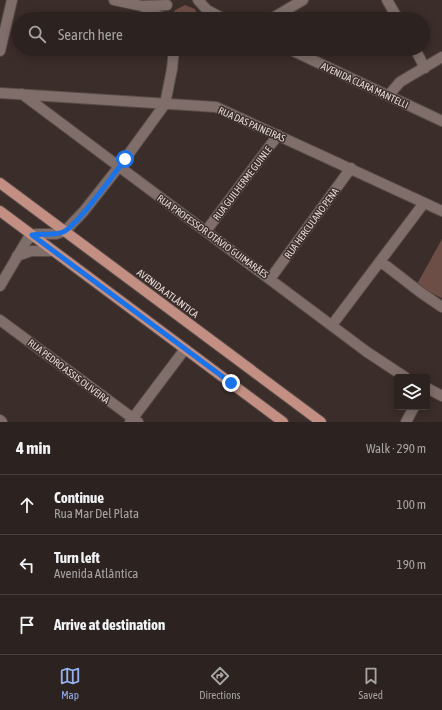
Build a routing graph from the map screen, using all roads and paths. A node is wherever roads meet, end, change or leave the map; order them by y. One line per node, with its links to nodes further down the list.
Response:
1 (12, 0): 13 (street)
2 (114, 0): 7 (street)
3 (198, 0): 10 (street)
4 (303, 0): 11 (street)
5 (387, 0): 12 (street)
6 (170, 2): 7 (street); 9 (street)
7 (142, 6): 8 (street)
8 (151, 12)
9 (165, 12)
10 (205, 12)
11 (283, 12)
12 (394, 12)
13 (0, 51)
14 (173, 56): 20 (street)
15 (178, 56): 20 (street)
16 (304, 56): 23 (street, AVENIDA CLARA MANTELLI)
17 (419, 56): 19 (street)
18 (442, 57): 19 (street)
19 (425, 68): 23 (street)
20 (172, 69): 24 (street)
21 (0, 93): 22 (street, RUA DAS PAINEIRAS)
22 (22, 94): 24 (street, RUA DAS PAINEIRAS); 27 (street, RUA PROFESSOR OTÁVIO GUIMARÃES)
23 (388, 96): 25 (street, AVENIDA CLARA MANTELLI)
24 (165, 104): 26 (street, RUA DAS PAINEIRAS); 27 (street)
25 (442, 121)
26 (278, 135): 28 (street, RUA DAS PAINEIRAS); 34 (street, RUA GUILHERME GUINLE)
27 (119, 167): 33 (street); 34 (street, RUA PROFESSOR OTÁVIO GUIMARÃES)
28 (351, 168): 30 (street, RUA DAS PAINEIRAS); 39 (street, RUA HERCULANO PENA)
29 (0, 183): 33 (main road, AVENIDA ATLÂNTICA)
30 (424, 202): 32 (street, RUA DAS PAINEIRAS); 38 (street)
31 (0, 211): 35 (main road)
32 (442, 211)
33 (64, 231): 35 (street); 51 (main road, AVENIDA ATLÂNTICA)
34 (206, 231): 39 (street, RUA PROFESSOR OTÁVIO GUIMARÃES)
35 (32, 235): 36 (main road); 37 (street)
36 (53, 251): 37 (street); 44 (main road)
37 (17, 256): 40 (street)
38 (380, 261): 41 (street); 43 (street)
39 (270, 279): 43 (street, RUA PROFESSOR OTÁVIO GUIMARÃES)
40 (0, 286)
41 (442, 307)
42 (0, 320): 49 (street, RUA PEDRO ASSIS OLIVEIRA)
43 (332, 325): 45 (street, RUA PROFESSOR OTÁVIO GUIMARÃES)
44 (185, 348): 49 (street); 50 (main road)
45 (400, 374)
46 (430, 390): 47 (street)
47 (442, 396)
48 (412, 410): 52 (street)
49 (134, 421)
50 (283, 422)
51 (321, 422)
52 (406, 422)

